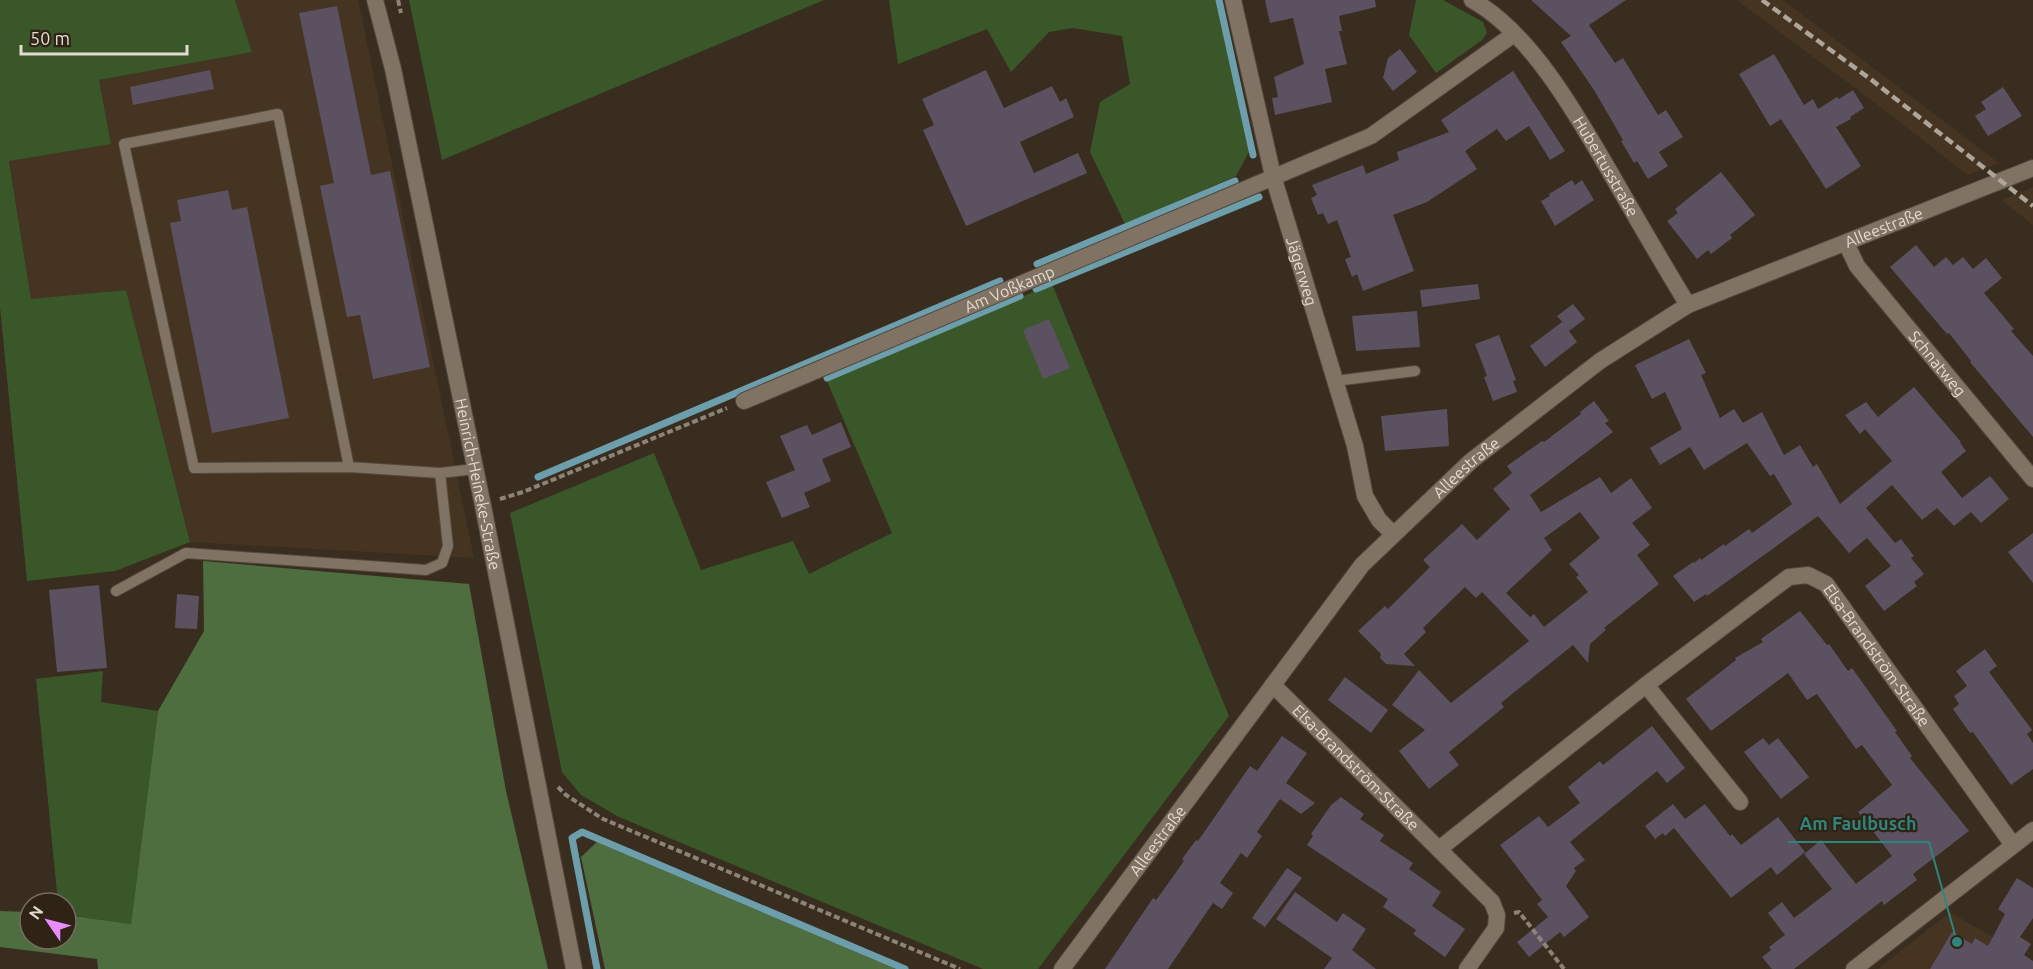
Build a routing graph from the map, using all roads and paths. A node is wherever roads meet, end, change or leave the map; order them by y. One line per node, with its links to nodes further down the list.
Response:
1 (375, 0): 13 (street, Heinrich-Heineke-Straße)
2 (1233, 0): 6 (street, Jägerweg)
3 (1472, 0): 4 (street, Hubertusstraße)
4 (1514, 34): 6 (street); 8 (street, Hubertusstraße)
5 (2033, 168): 7 (street, Alleestraße)
6 (1273, 176): 10 (street, Jägerweg); 11 (street, Am Voßkamp)
7 (1845, 243): 8 (street, Alleestraße); 15 (street, Schnatweg)
8 (1688, 305): 17 (street, Alleestraße)
9 (1415, 371): 10 (lane)
10 (1335, 381): 17 (street, Jägerweg)
11 (744, 401): 16 (path)
12 (349, 467): 12 (lane); 14 (lane)
13 (475, 469): 14 (lane); 16 (street, Heinrich-Heineke-Straße)
14 (440, 472): 18 (lane)
15 (2033, 479)
16 (483, 506): 27 (street, Heinrich-Heineke-Straße)
17 (1393, 534): 19 (street, Alleestraße)
18 (116, 591)
19 (1273, 685): 25 (street, Elsa-Brandström-Straße); 29 (street, Alleestraße)
20 (1646, 685): 22 (street); 24 (street, Elsa-Brandström-Straße); 25 (street, Elsa-Brandström-Straße)
21 (553, 781): 28 (path)
22 (1740, 802)
23 (2033, 830): 24 (street)
24 (2013, 845): 32 (street)
25 (1439, 849): 26 (street, Elsa-Brandström-Straße)
26 (1497, 915): 30 (street); 31 (path)
27 (574, 969)
28 (960, 969)
29 (1062, 969)
30 (1467, 969)
31 (1564, 969)
32 (1854, 969)

